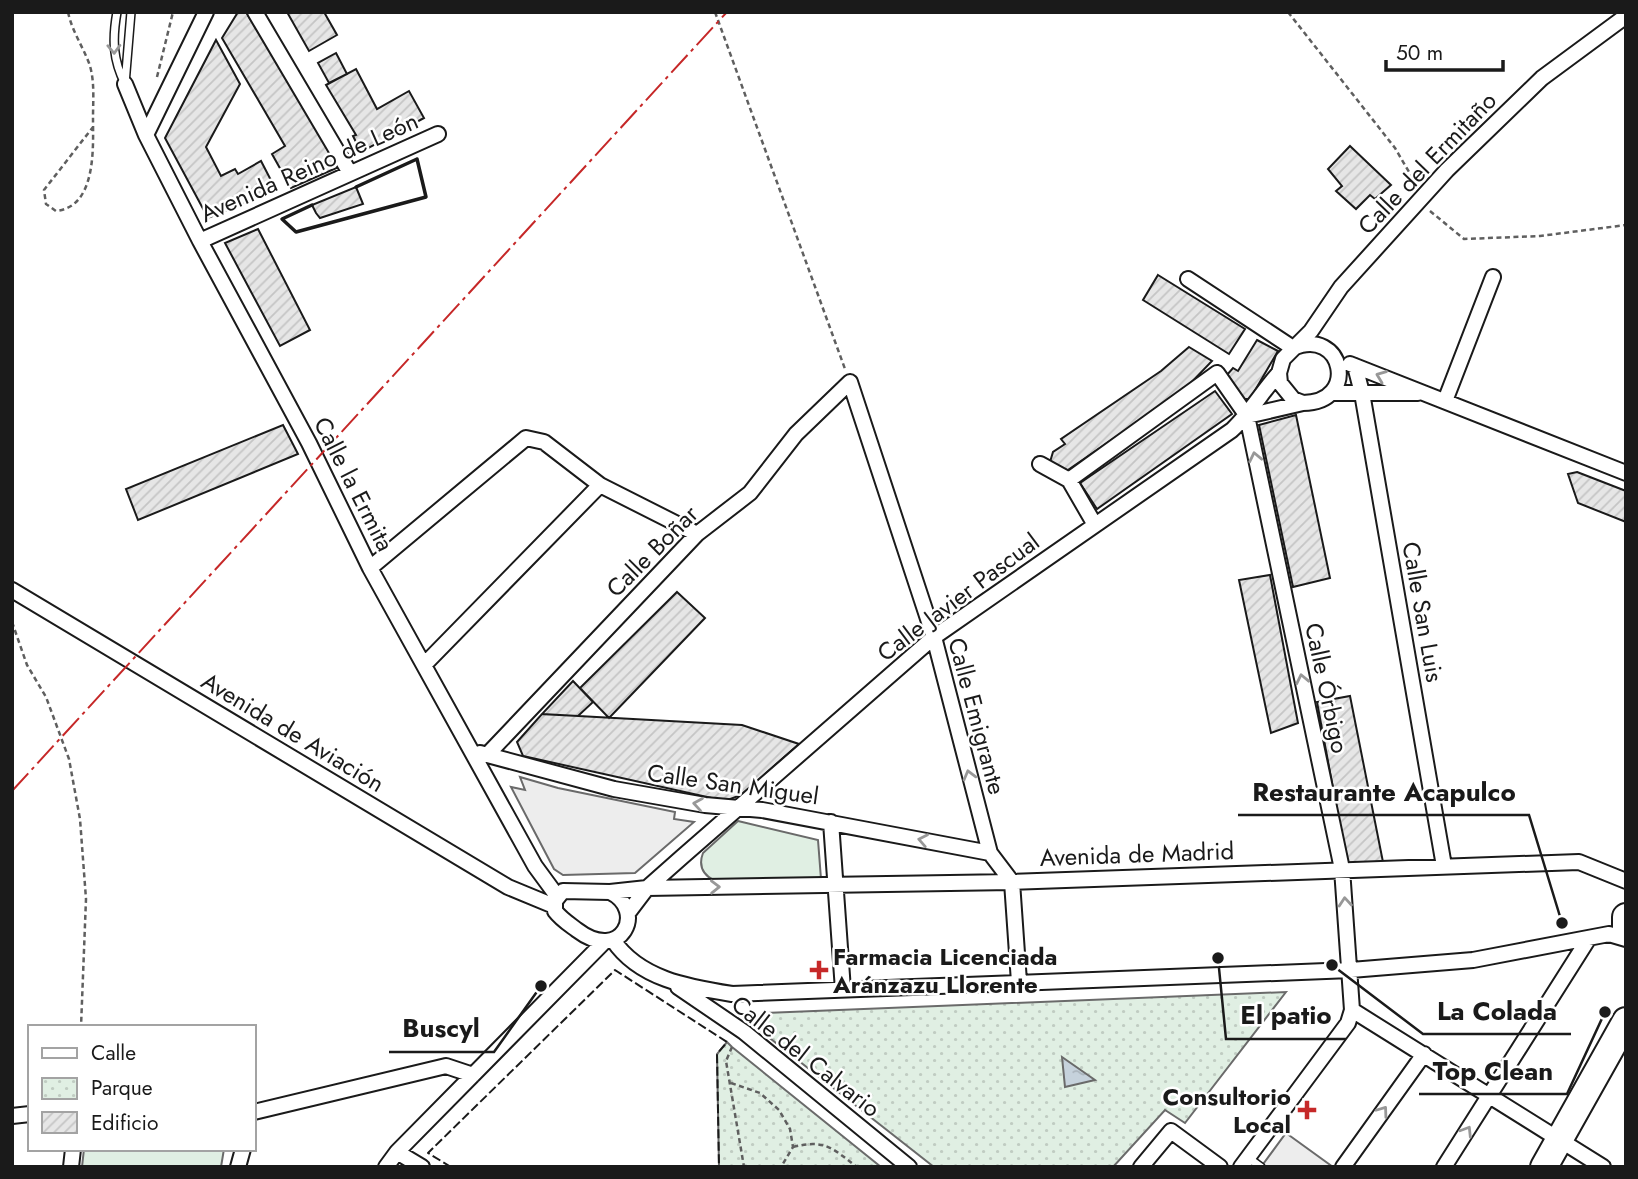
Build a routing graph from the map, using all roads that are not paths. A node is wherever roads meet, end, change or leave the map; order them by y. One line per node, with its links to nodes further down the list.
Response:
1 (117, 12): 6 (lane, one-way to 6)
2 (131, 12): 6 (lane)
3 (206, 12): 8 (street)
4 (255, 12): 9 (street)
5 (1626, 16): 13 (street, Calle del Ermitaño)
6 (125, 85): 8 (street, Calle la Ermita)
7 (438, 134): 9 (street, Avenida Reino de León)
8 (146, 135): 10 (street, Calle la Ermita)
9 (350, 173): 10 (street, Avenida Reino de León)
10 (200, 241): 32 (street, Calle la Ermita)
11 (1493, 277): 23 (street)
12 (1188, 279): 15 (street)
13 (1311, 331): 14 (street); 15 (street, Calle del Ermitaño)
14 (1322, 346): 15 (street); 16 (street)
15 (1293, 348): 18 (street)
16 (1336, 359): 17 (street); 20 (street)
17 (1355, 366): 21 (street, Calle San Luis); 22 (street, one-way to 17)
18 (1279, 373): 24 (street); 25 (street, Calle Javier Pascual)
19 (850, 382): 31 (street, Calle Boñar); 34 (street, Calle Emigrante)
20 (1332, 393): 21 (street); 24 (street)
21 (1362, 393): 22 (street); 41 (street, Calle San Luis)
22 (1426, 393): 23 (street)
23 (1445, 401): 27 (street)
24 (1303, 403): 25 (street, Calle Javier Pascual)
25 (1247, 416): 28 (street); 30 (street, Calle Javier Pascual); 42 (street, Calle Órbigo, one-way to 25)
26 (1040, 464): 28 (street)
27 (1626, 473)
28 (1069, 480): 30 (street)
29 (600, 485): 31 (street); 32 (street); 35 (street)
30 (1095, 525): 34 (street, Calle Javier Pascual)
31 (698, 534): 37 (street, Calle Boñar)
32 (370, 568): 35 (street, Calle la Ermita)
33 (12, 590): 48 (street, Avenida de Aviación)
34 (934, 638): 38 (street, Calle Javier Pascual); 40 (street, Calle Emigrante, one-way to 34)
35 (424, 665): 36 (street, Calle la Ermita)
36 (471, 752): 37 (street, Calle San Miguel); 48 (street, Calle la Ermita)
37 (486, 755): 38 (street, Calle San Miguel, one-way to 37)
38 (739, 808): 39 (street, Calle San Miguel); 46 (street, Calle Javier Pascual)
39 (831, 822): 40 (street, Calle San Miguel, one-way to 39); 45 (street)
40 (990, 853): 44 (street, Calle Emigrante)
41 (1444, 866): 42 (street, Avenida de Madrid); 43 (street, Avenida de Madrid)
42 (1342, 869): 44 (street, Avenida de Madrid); 57 (street, Calle Órbigo, one-way to 42)
43 (1626, 881)
44 (1012, 882): 45 (street, Avenida de Madrid); 58 (street)
45 (835, 886): 46 (street, Avenida de Madrid, one-way to 45); 60 (street)
46 (647, 888): 47 (street); 49 (street, Calle Javier Pascual)
47 (610, 892): 48 (street); 49 (street)
48 (556, 901): 52 (street)
49 (628, 913): 55 (street)
50 (1626, 917): 51 (highway)
51 (1626, 932)
52 (587, 938): 55 (street); 56 (street)
53 (1589, 938): 54 (street); 57 (street); 66 (street)
54 (1626, 939)
55 (608, 942): 56 (street); 59 (street)
56 (587, 962): 65 (street)
57 (1351, 970): 58 (street); 61 (street, Calle Órbigo)
58 (1019, 982): 60 (street)
59 (674, 984): 60 (street); 73 (street, Calle del Calvario)
60 (843, 990)
61 (1352, 1010): 63 (street); 70 (street)
62 (1626, 1021): 68 (highway)
63 (1424, 1054): 66 (street); 76 (street, one-way to 63)
64 (1626, 1058): 68 (highway)
65 (473, 1075): 67 (street); 69 (street)
66 (1489, 1096): 68 (street); 77 (street, one-way to 66)
67 (256, 1113)
68 (1564, 1151): 78 (highway); 79 (street)
69 (397, 1152): 71 (street); 72 (street)
70 (1251, 1164)
71 (386, 1167)
72 (422, 1167)
73 (909, 1167)
74 (1141, 1167): 75 (street)
75 (1220, 1167)
76 (1343, 1167)
77 (1444, 1167)
78 (1544, 1167)
79 (1603, 1167)

